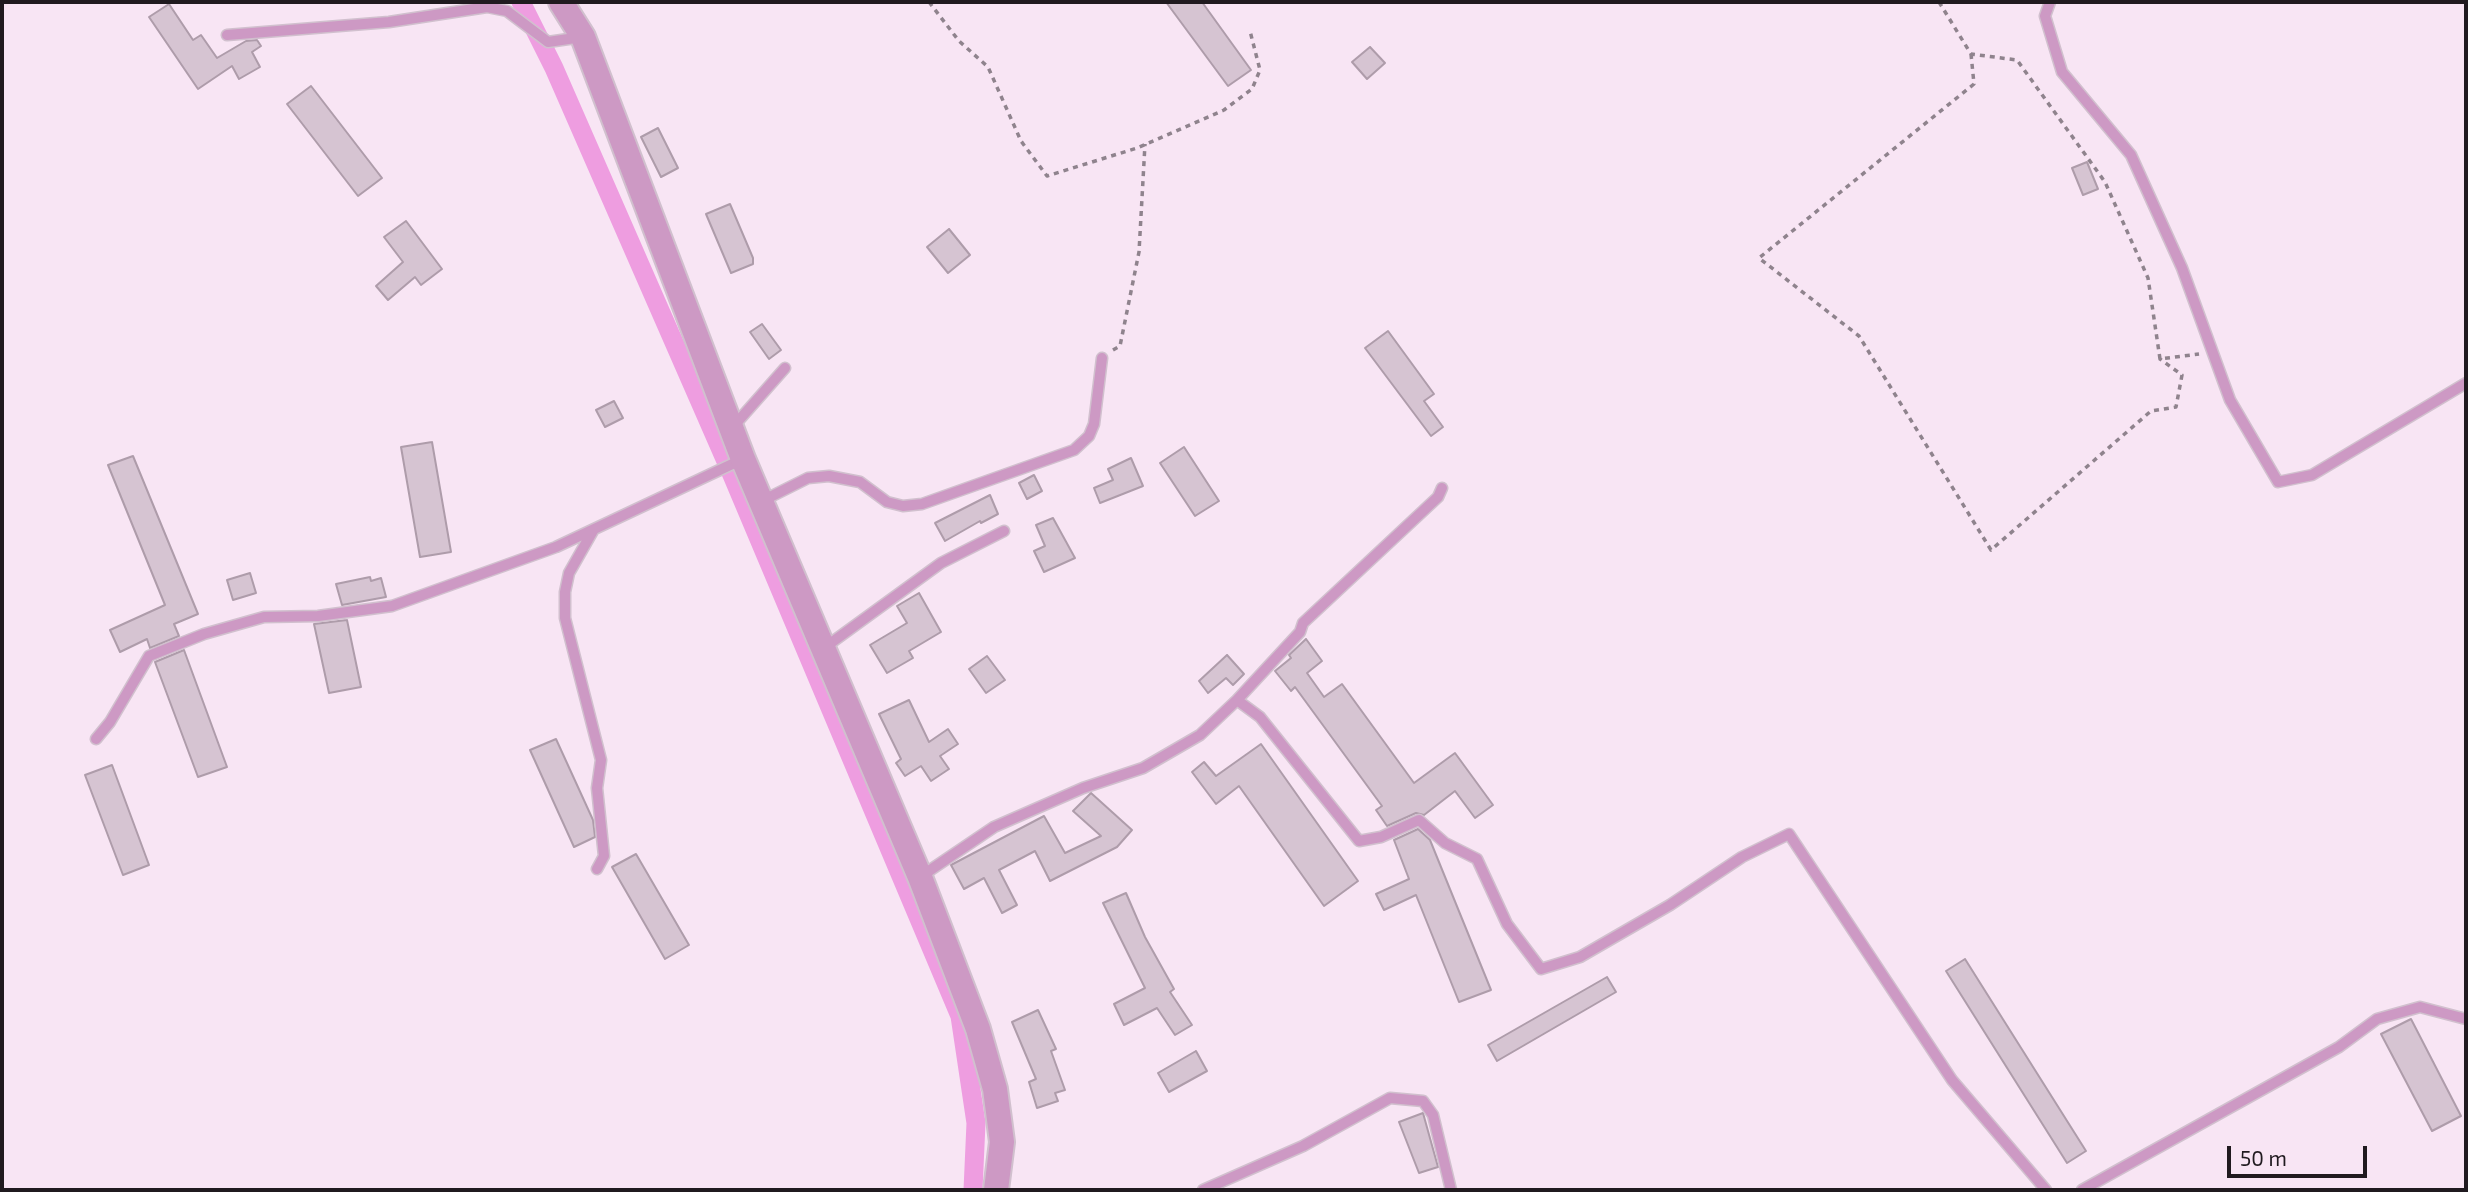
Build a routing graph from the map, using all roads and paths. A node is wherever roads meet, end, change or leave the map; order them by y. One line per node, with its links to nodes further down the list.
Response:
1 (561, 2): 7 (street)
2 (929, 2): 9 (path)
3 (1939, 2): 8 (path)
4 (2050, 2): 10 (lane)
5 (1250, 31): 9 (path)
6 (227, 35): 7 (lane)
7 (583, 37): 15 (street)
8 (1970, 54): 12 (path); 12 (path)
9 (1145, 144): 11 (path)
10 (2213, 352): 12 (path); 14 (lane)
11 (1102, 358): 18 (lane)
12 (2160, 359)
13 (785, 368): 15 (lane)
14 (2466, 383)
15 (732, 428): 16 (street)
16 (743, 458): 18 (street); 19 (lane)
17 (1442, 488): 22 (lane)
18 (762, 501): 21 (street)
19 (594, 528): 23 (lane); 24 (lane)
20 (1004, 531): 21 (lane)
21 (824, 648): 25 (street)
22 (1237, 700): 25 (lane); 31 (lane)
23 (96, 739)
24 (597, 869)
25 (920, 877): 28 (street)
26 (2466, 1019): 27 (lane)
27 (2088, 1189)
28 (996, 1190)
29 (1203, 1190): 30 (lane)
30 (1451, 1190)
31 (2046, 1190)

